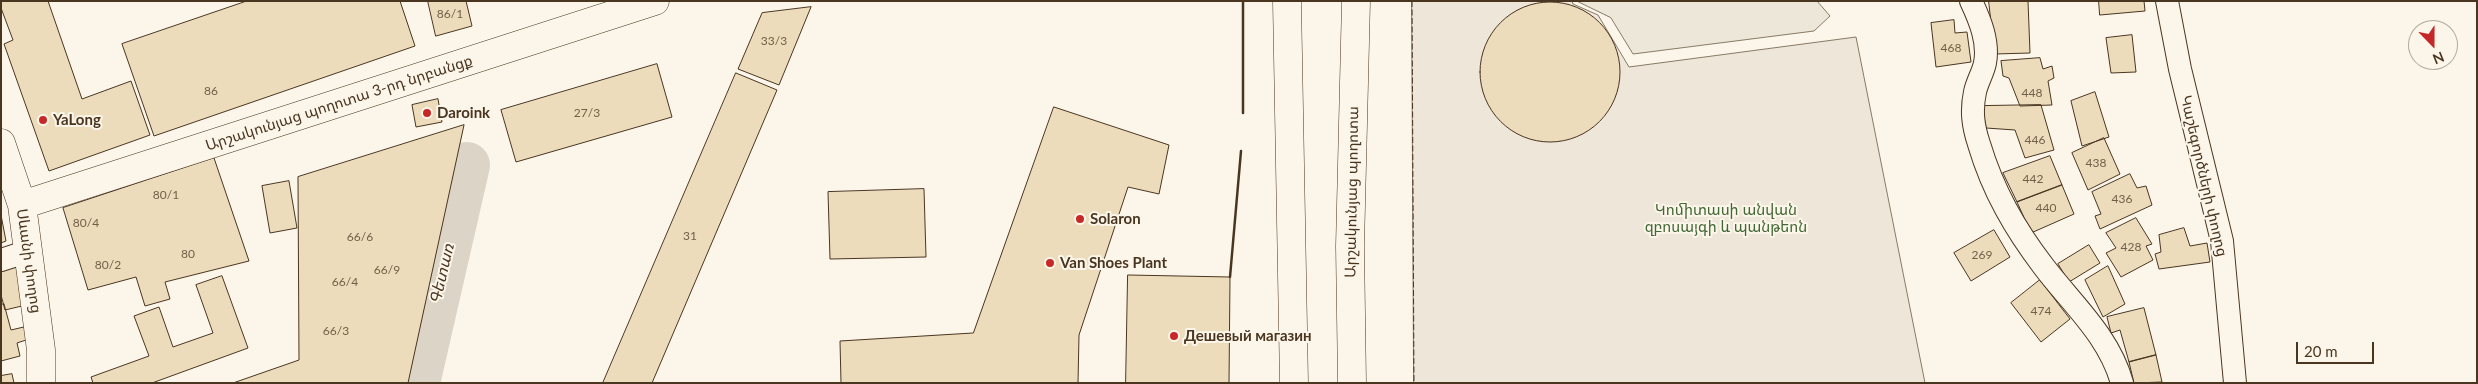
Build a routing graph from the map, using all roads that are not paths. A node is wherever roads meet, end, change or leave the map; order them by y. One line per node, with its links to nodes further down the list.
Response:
1 (655, 1): 7 (street, Արշակունյաց պողոտա 3-րդ նրբանցք)
2 (1287, 1): 11 (street)
3 (1356, 1): 12 (street, Արշակունյաց պողոտա)
4 (1971, 1): 13 (street)
5 (2167, 1): 14 (street, Կաշեգործների փողոց)
6 (1, 143): 7 (street, Սևանի փողոց)
7 (22, 205): 8 (street, Սևանի փողոց)
8 (29, 252): 9 (street); 10 (street, Սևանի փողոց)
9 (1, 260)
10 (41, 383)
11 (1294, 383)
12 (1352, 383)
13 (2122, 383)
14 (2235, 383)

